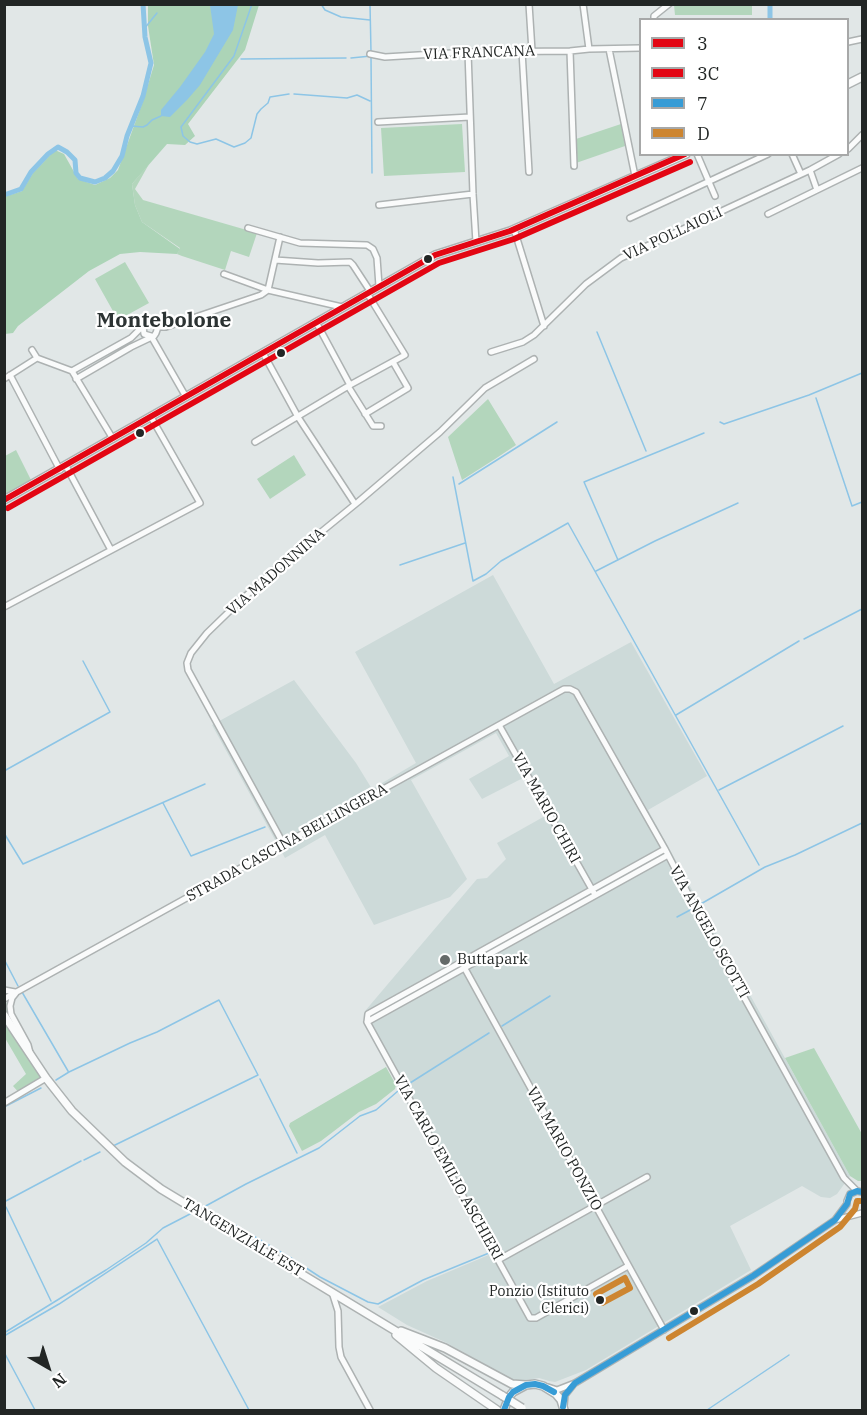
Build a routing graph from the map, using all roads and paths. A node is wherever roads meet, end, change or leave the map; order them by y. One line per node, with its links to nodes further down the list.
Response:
1 (529, 4): 9 (street)
2 (583, 4): 6 (street)
3 (669, 4): 4 (street)
4 (654, 18)
5 (639, 48): 7 (street, VIA FRANCANA)
6 (588, 49): 7 (street, VIA FRANCANA); 10 (street, VIA FRANCANA)
7 (609, 49): 27 (street)
8 (522, 51): 9 (street, VIA FRANCANA); 11 (street, VIA FRANCANA); 25 (street)
9 (532, 51): 10 (street, VIA FRANCANA)
10 (570, 51): 22 (street)
11 (468, 52): 12 (street, VIA FRANCANA); 13 (street)
12 (370, 54)
13 (470, 117): 14 (street); 30 (street)
14 (378, 122)
15 (862, 135): 16 (street)
16 (849, 148)
17 (681, 156): 27 (main road)
18 (698, 156): 28 (street)
19 (764, 156): 28 (street)
20 (793, 156): 26 (street)
21 (834, 156): 24 (street, VIA POLLAIOLI)
22 (574, 166)
23 (862, 168): 29 (street)
24 (810, 170): 26 (street, VIA POLLAIOLI); 29 (street)
25 (529, 172)
26 (801, 174): 47 (street, VIA POLLAIOLI)
27 (635, 176): 36 (main road)
28 (709, 182): 31 (street); 34 (street)
29 (817, 190): 33 (street)
30 (473, 194): 32 (street); 38 (street)
31 (715, 196)
32 (379, 205)
33 (768, 214)
34 (630, 218)
35 (248, 228): 37 (street)
36 (514, 229): 38 (main road); 47 (street)
37 (280, 237): 39 (street); 41 (street)
38 (476, 242): 41 (main road)
39 (275, 260): 42 (street); 43 (street)
40 (224, 274): 42 (street)
41 (379, 286): 43 (main road)
42 (268, 290): 44 (street); 48 (street)
43 (369, 292): 44 (main road); 55 (street)
44 (342, 307): 45 (main road)
45 (316, 322): 52 (main road); 59 (street)
46 (143, 326): 48 (street); 49 (street); 56 (street)
47 (544, 326): 51 (street, VIA POLLAIOLI)
48 (158, 327): 49 (street)
49 (150, 336): 58 (street); 60 (street)
50 (32, 350): 53 (street)
51 (491, 352)
52 (263, 353): 60 (main road); 63 (street)
53 (37, 358): 56 (street); 57 (street)
54 (534, 359): 69 (street, VIA MADONNINA)
55 (393, 362): 59 (street); 61 (street)
56 (72, 372): 58 (street)
57 (7, 377): 67 (street)
58 (76, 379): 65 (street)
59 (349, 386): 61 (street); 63 (street)
60 (186, 397): 62 (main road)
61 (365, 414): 64 (street)
62 (151, 417): 65 (main road); 70 (street)
63 (298, 417): 66 (street); 69 (street)
64 (381, 426)
65 (112, 440): 67 (main road)
66 (255, 442)
67 (63, 468): 68 (main road); 70 (street)
68 (4, 500)
69 (355, 504): 74 (street, VIA MADONNINA)
70 (111, 550): 71 (street)
71 (4, 607)
72 (570, 689): 73 (street, STRADA CASCINA BELLINGERA); 75 (street, VIA ANGELO SCOTTI)
73 (499, 725): 74 (street, STRADA CASCINA BELLINGERA); 76 (street, VIA MARIO CHIRI)
74 (284, 845): 79 (street, STRADA CASCINA BELLINGERA)
75 (666, 852): 76 (street); 87 (street, VIA ANGELO SCOTTI)
76 (594, 893): 77 (street); 82 (street)
77 (464, 967): 82 (street); 91 (street, VIA MARIO PONZIO)
78 (4, 990): 79 (street)
79 (17, 992): 80 (street, STRADA CASCINA BELLINGERA); 83 (street)
80 (4, 999)
81 (4, 1015): 83 (main road, TANGENZIALE EST)
82 (367, 1022): 94 (street, VIA CARLO EMILIO ASCHIERI)
83 (31, 1055): 84 (main road, TANGENZIALE EST)
84 (46, 1078): 85 (street); 96 (main road, TANGENZIALE EST)
85 (4, 1103)
86 (647, 1177): 91 (street)
87 (844, 1178): 88 (street, VIA ANGELO SCOTTI); 89 (street, VIA ANGELO SCOTTI)
88 (860, 1191): 89 (street)
89 (848, 1197): 90 (street)
90 (847, 1204): 92 (street); 93 (street)
91 (595, 1205): 94 (street); 95 (street, VIA MARIO PONZIO)
92 (860, 1214): 93 (street)
93 (835, 1220): 100 (street)
94 (498, 1260): 95 (street, VIA CARLO EMILIO ASCHIERI)
95 (628, 1266): 100 (street, VIA MARIO PONZIO)
96 (332, 1292): 97 (main road, TANGENZIALE EST); 98 (street)
97 (348, 1302): 98 (street); 99 (main road, TANGENZIALE EST)
98 (338, 1311): 106 (street)
99 (390, 1328): 102 (main road); 104 (main road, TANGENZIALE EST, bridge); 107 (main road)
100 (664, 1330): 101 (street)
101 (575, 1383): 103 (street); 105 (street)
102 (526, 1385): 103 (main road); 108 (main road)
103 (543, 1386): 105 (main road)
104 (524, 1409)
105 (564, 1409)
106 (370, 1410)
107 (497, 1410)
108 (504, 1410)

